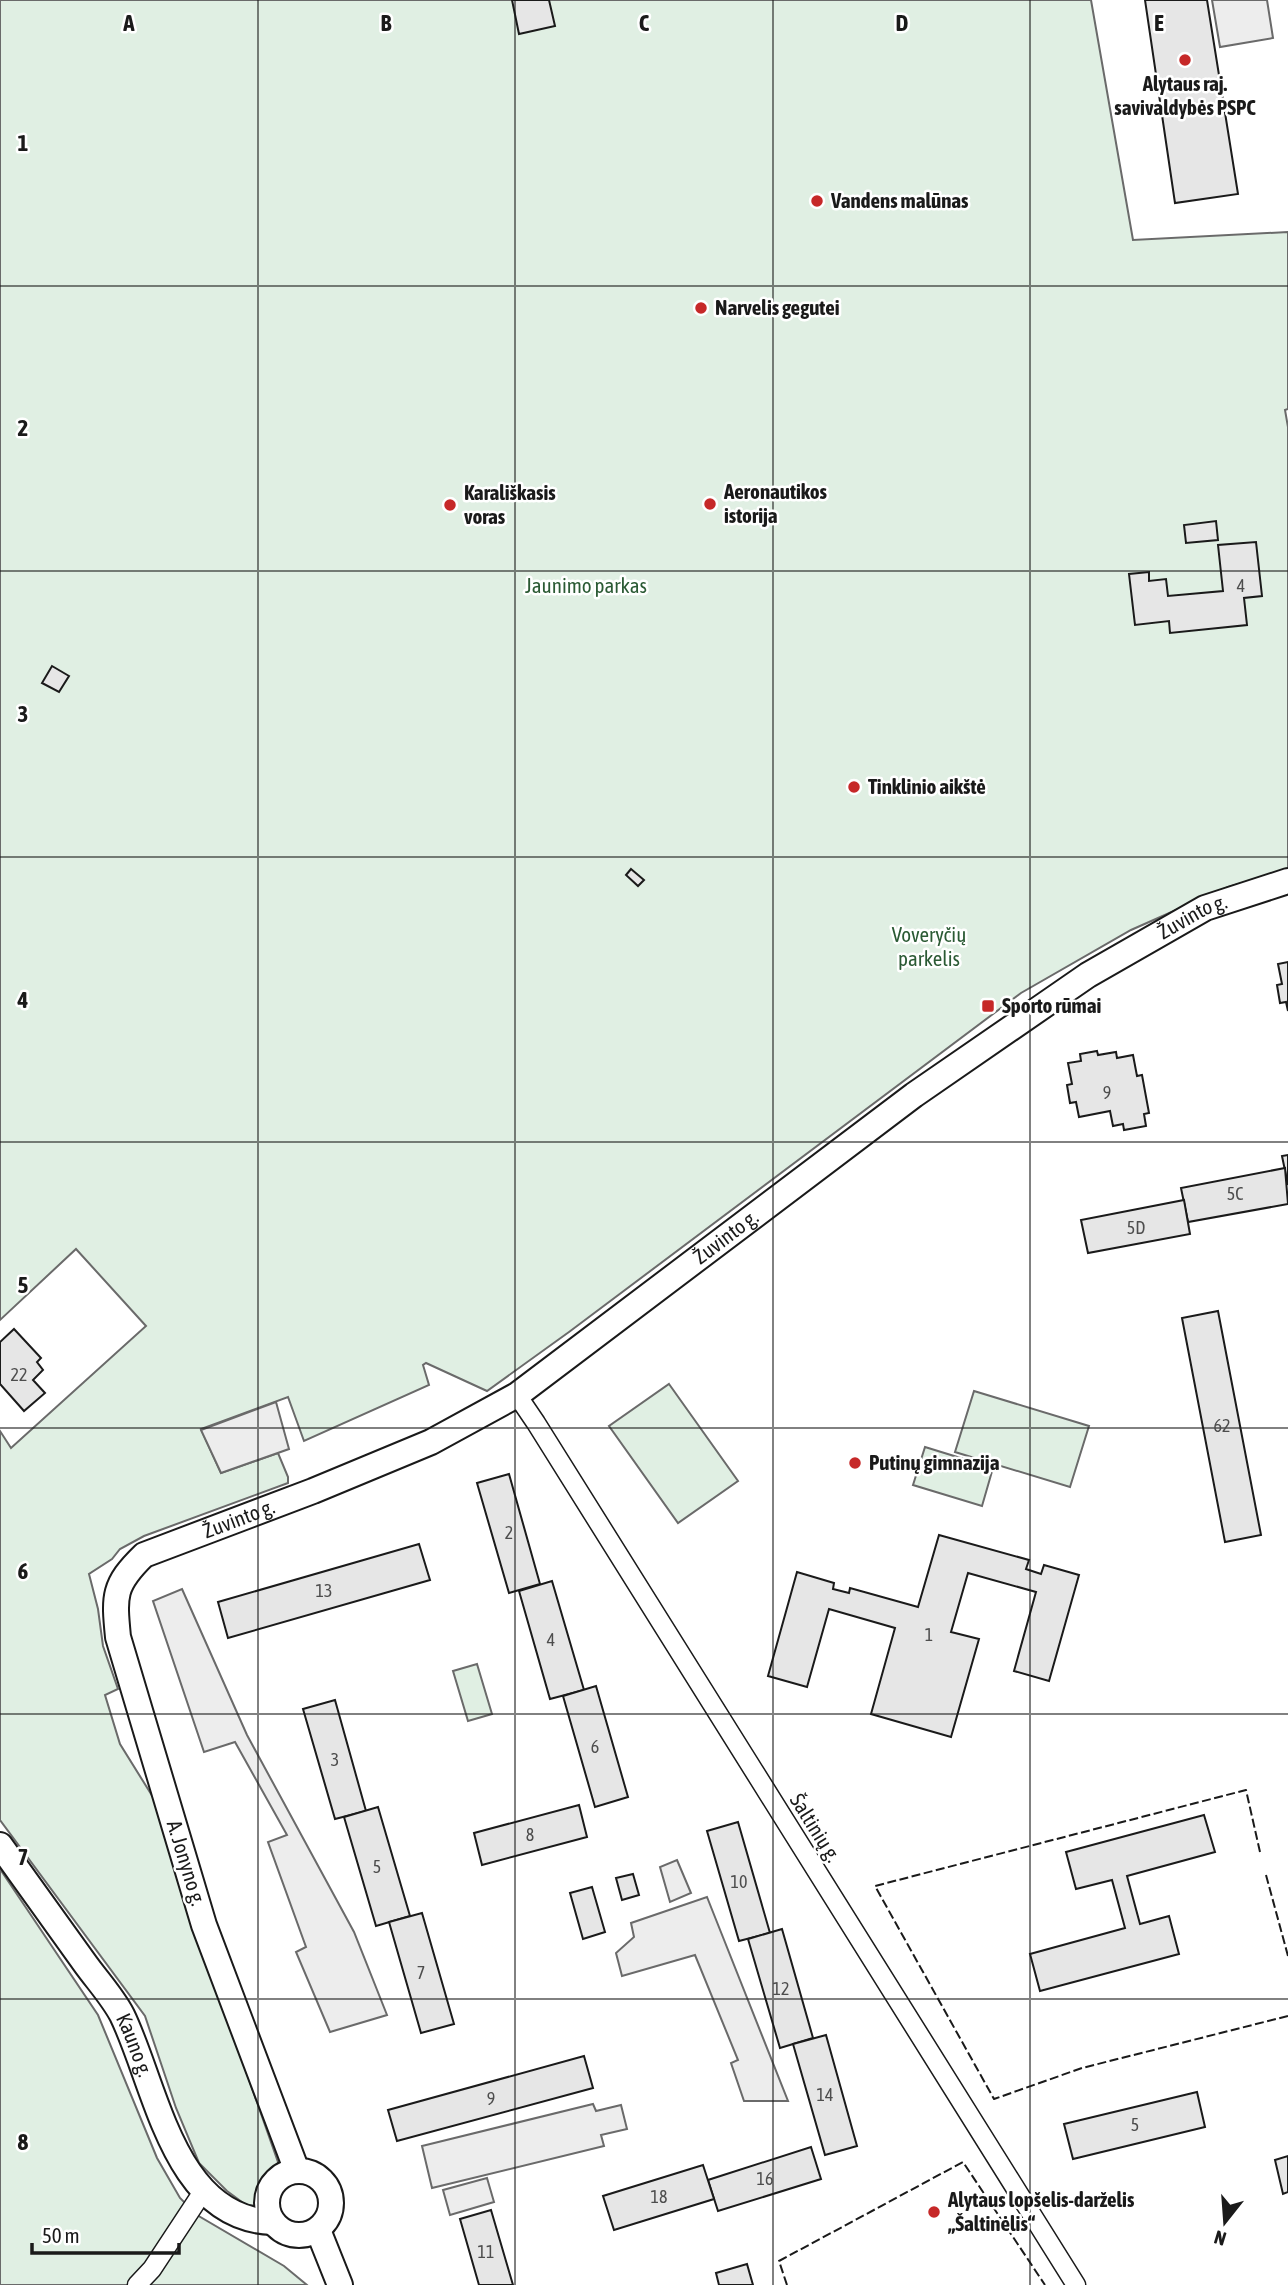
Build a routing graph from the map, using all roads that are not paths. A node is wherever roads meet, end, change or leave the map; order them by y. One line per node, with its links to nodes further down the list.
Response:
1 (1288, 881): 2 (street, Žuvinto g.)
2 (517, 1395): 3 (street, Žuvinto g.); 11 (street, Šaltinių g.)
3 (144, 1555): 5 (street, A. Jonyno g.)
4 (0, 1845): 6 (street, Kauno g.)
5 (297, 2171): 7 (street); 8 (street)
6 (204, 2190): 7 (street, Kauno g.); 9 (street)
7 (272, 2222): 8 (street)
8 (318, 2230): 10 (street)
9 (137, 2285)
10 (340, 2285)
11 (1076, 2285)

